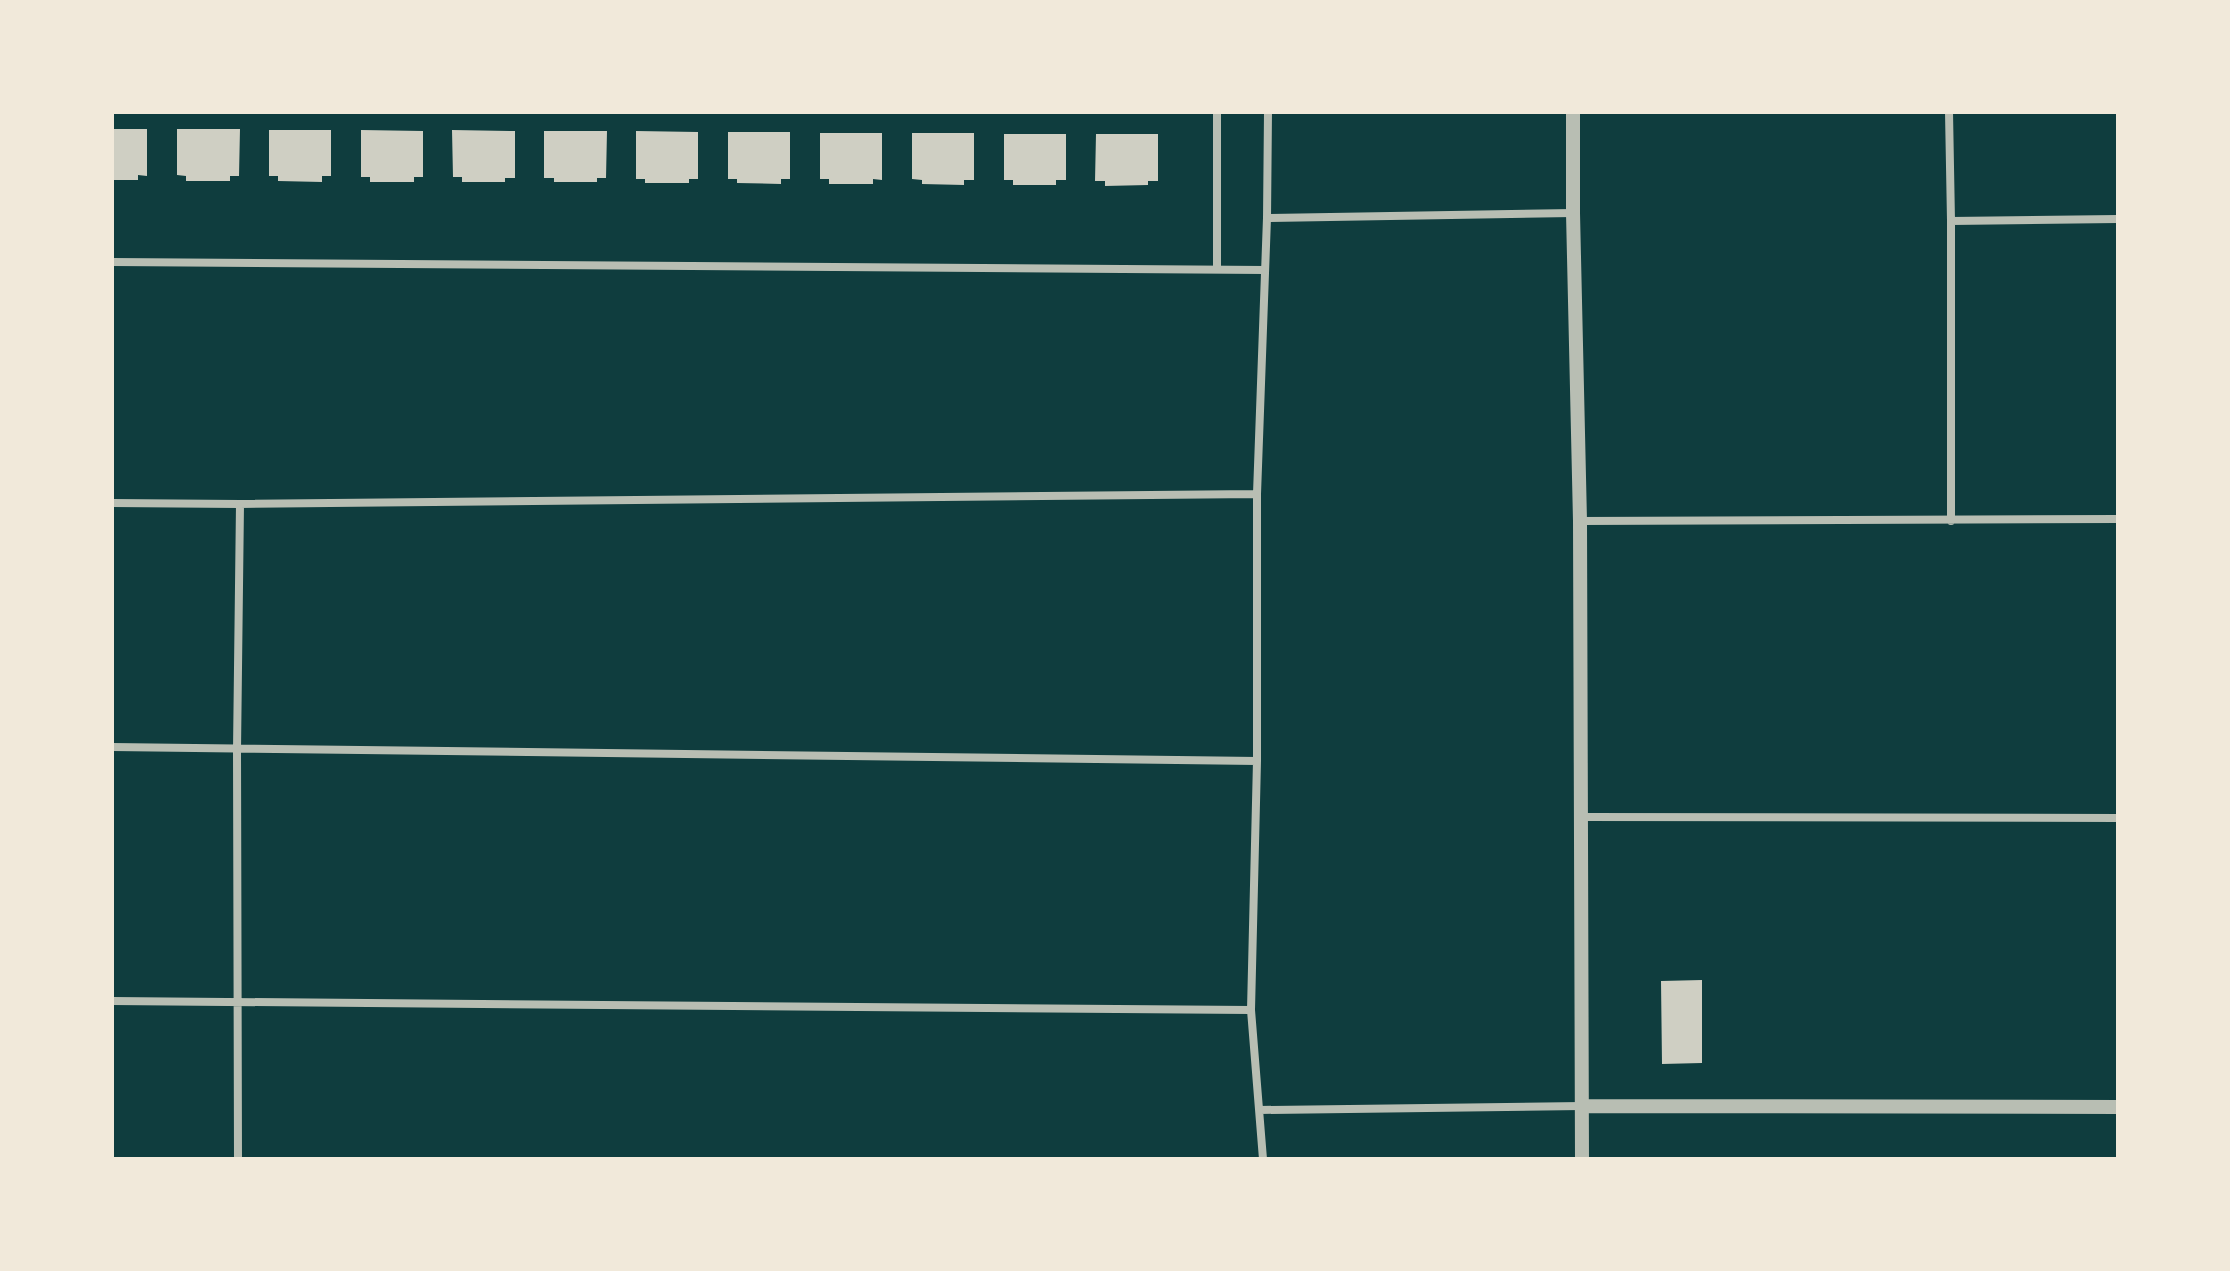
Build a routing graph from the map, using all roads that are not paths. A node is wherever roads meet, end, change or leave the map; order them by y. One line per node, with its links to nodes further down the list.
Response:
1 (1217, 112): 10 (street)
2 (1268, 112): 6 (street)
3 (1573, 112): 5 (street)
4 (1949, 112): 8 (street)
5 (1573, 213): 6 (street); 16 (street)
6 (1267, 218): 11 (street)
7 (2118, 219): 8 (street)
8 (1951, 221): 17 (street)
9 (112, 262): 10 (street)
10 (1217, 269): 11 (street)
11 (1265, 270): 12 (street)
12 (1257, 494): 14 (street); 20 (street)
13 (112, 503): 14 (street)
14 (240, 504): 19 (street)
15 (2118, 519): 17 (street)
16 (1580, 521): 17 (street); 21 (street)
17 (1951, 521)
18 (112, 747): 19 (street)
19 (237, 750): 20 (street); 24 (street)
20 (1257, 761): 25 (street)
21 (1581, 817): 22 (street); 26 (street)
22 (2118, 818)
23 (112, 1001): 24 (street)
24 (239, 1002): 25 (street); 29 (street)
25 (1251, 1010): 28 (street)
26 (1582, 1106): 27 (street); 28 (street); 31 (street)
27 (2118, 1107)
28 (1260, 1110): 30 (street)
29 (238, 1159)
30 (1263, 1159)
31 (1582, 1159)

